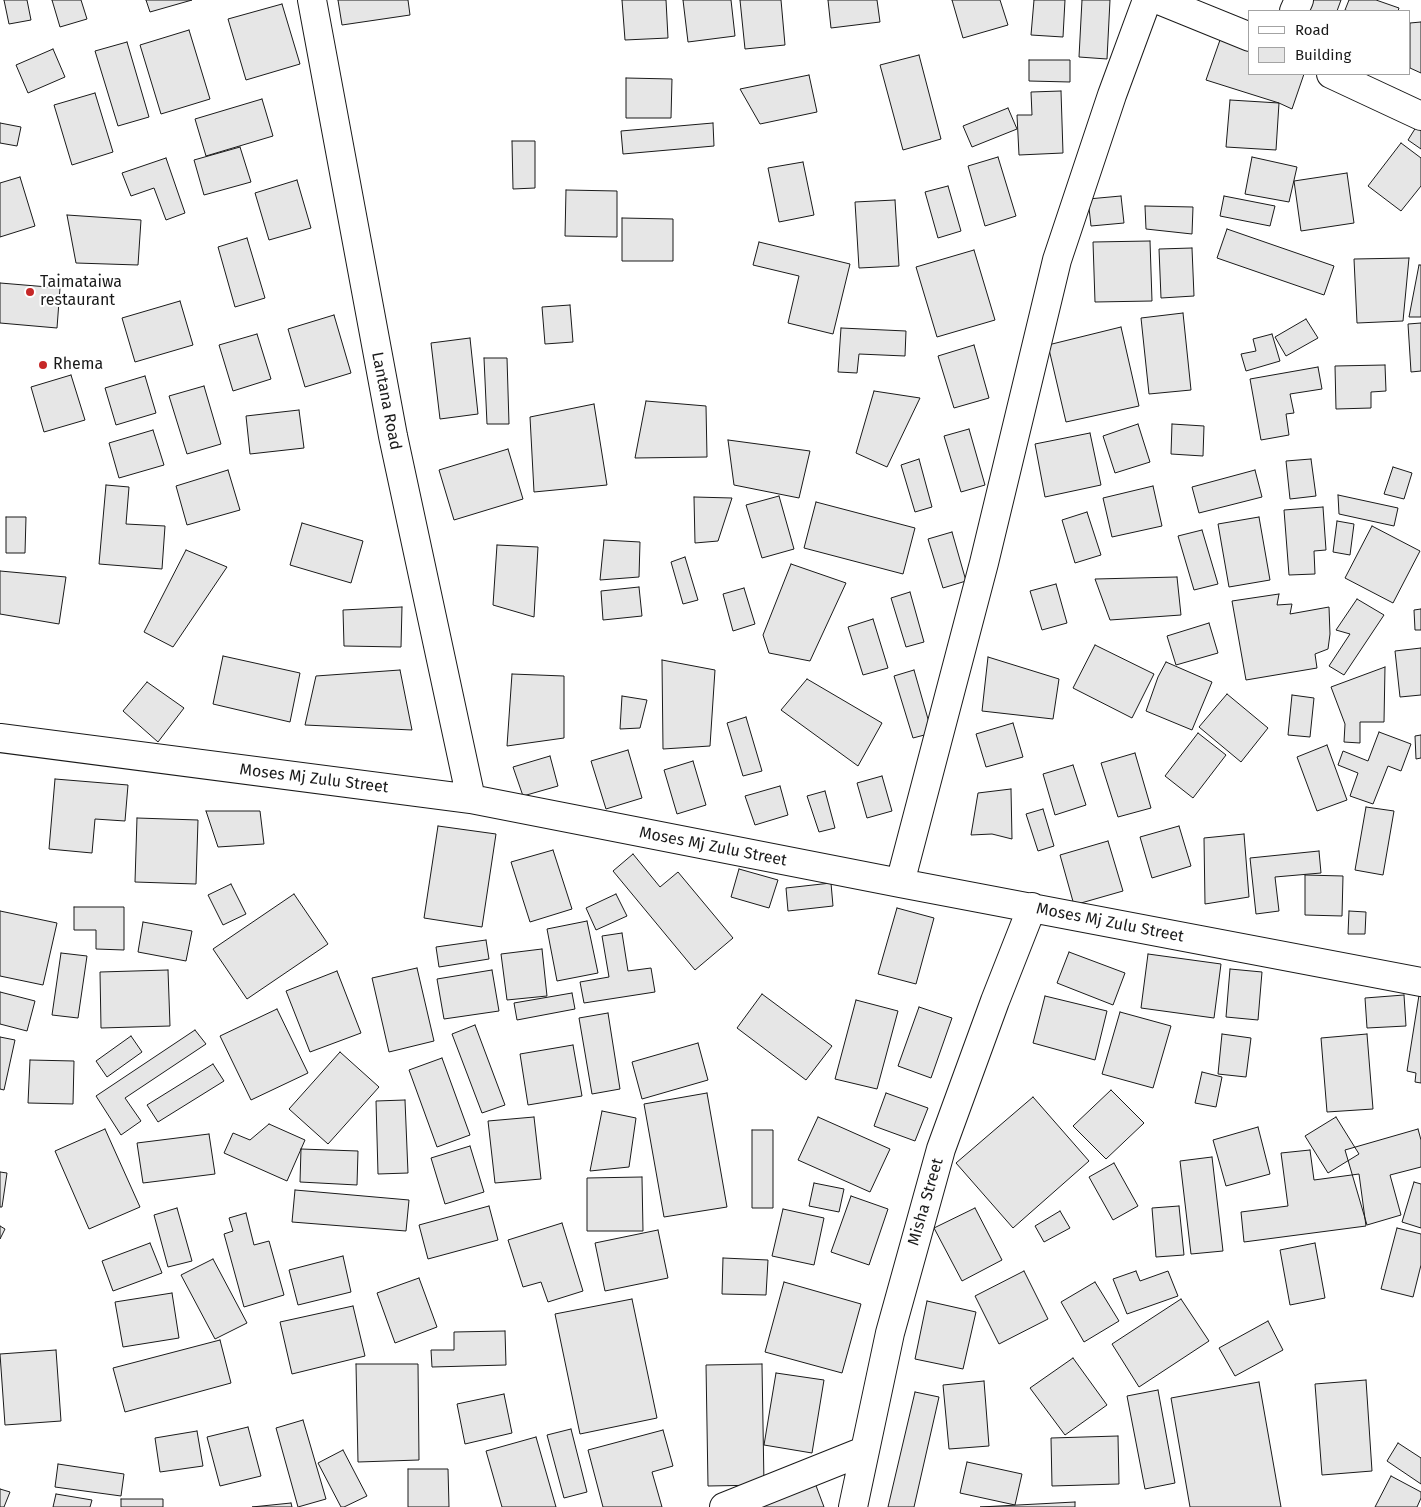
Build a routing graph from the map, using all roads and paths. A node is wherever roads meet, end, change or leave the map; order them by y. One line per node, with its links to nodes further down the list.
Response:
1 (312, 0): 8 (street, Lantana Road)
2 (1147, 0): 9 (street)
3 (1159, 0): 4 (street)
4 (1248, 36)
5 (1333, 75): 6 (street)
6 (1421, 116)
7 (0, 738): 8 (street, Moses Mj Zulu Street)
8 (471, 799): 9 (street, Moses Mj Zulu Street)
9 (900, 883): 10 (street, Moses Mj Zulu Street)
10 (1032, 907): 11 (street, Moses Mj Zulu Street); 12 (street, Misha Street)
11 (1421, 982)
12 (864, 1451): 13 (street); 14 (street, Misha Street)
13 (724, 1507)
14 (853, 1507)

